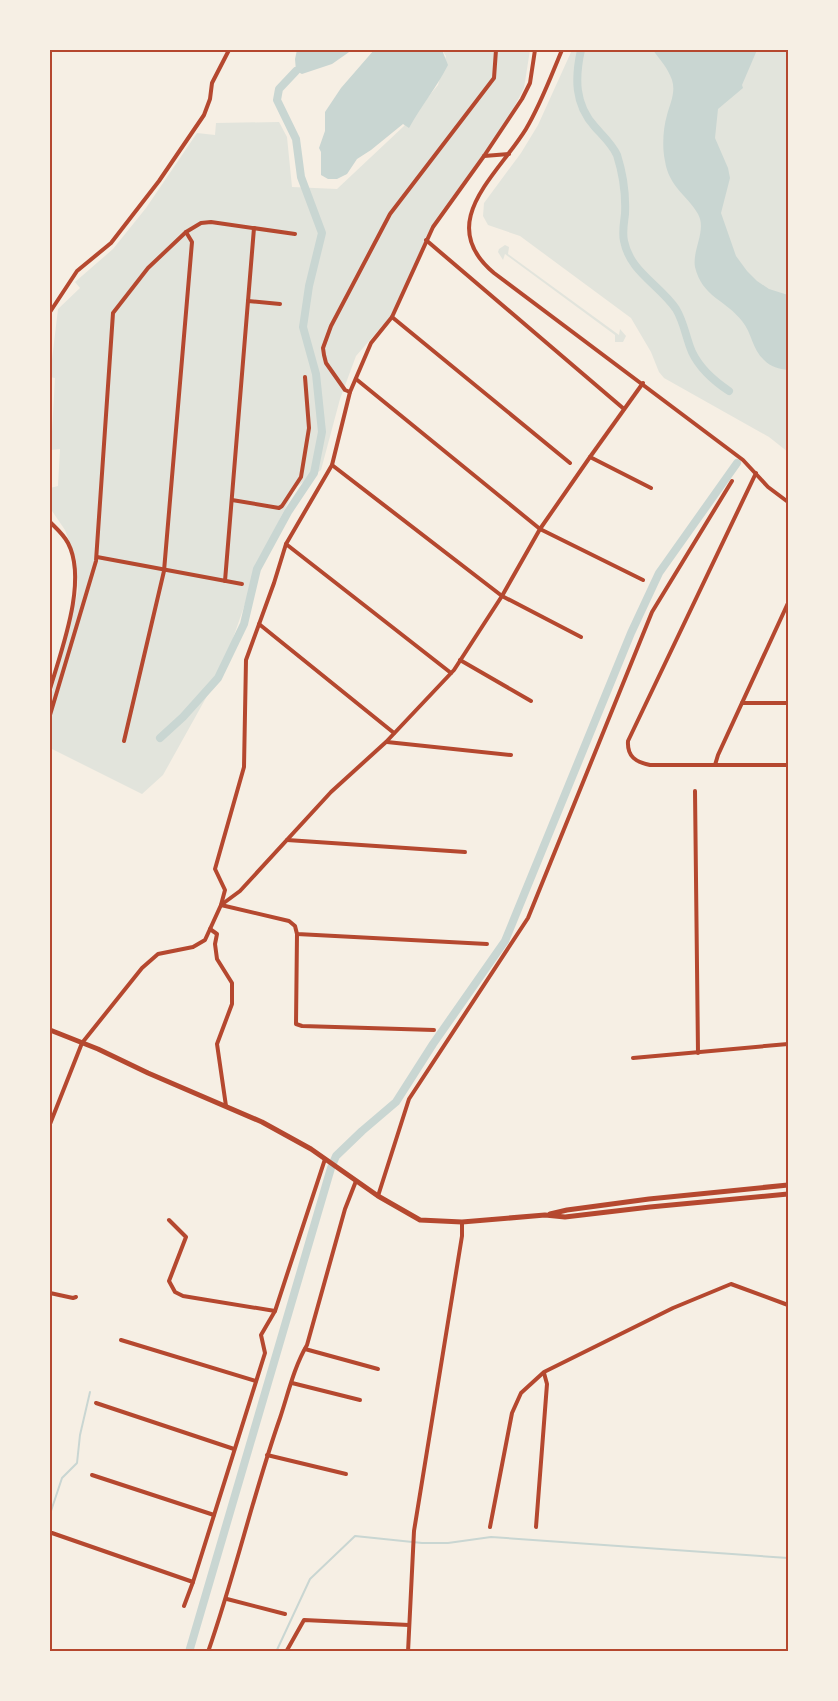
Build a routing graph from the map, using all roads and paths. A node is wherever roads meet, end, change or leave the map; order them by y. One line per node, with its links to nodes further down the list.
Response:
1 (229, 50): 13 (street)
2 (496, 50): 18 (street)
3 (535, 50): 6 (street)
4 (562, 50): 5 (street)
5 (510, 154): 6 (street); 17 (street)
6 (484, 156): 10 (street)
7 (254, 228): 8 (street); 9 (street); 11 (street)
8 (186, 232): 31 (street); 32 (street)
9 (295, 234)
10 (426, 240): 14 (street); 19 (street)
11 (248, 301): 12 (street); 26 (street)
12 (280, 304)
13 (50, 312)
14 (392, 317): 16 (street); 21 (street)
15 (305, 377): 26 (street)
16 (356, 379): 18 (street); 29 (street)
17 (643, 383): 19 (street); 23 (street)
18 (350, 392): 22 (street)
19 (624, 409): 20 (street)
20 (590, 457): 25 (street); 29 (street)
21 (570, 463)
22 (332, 465): 30 (street); 36 (street)
23 (756, 472): 27 (street); 51 (street)
24 (732, 481): 73 (street)
25 (651, 488)
26 (232, 500): 34 (street)
27 (789, 502)
28 (50, 522): 42 (street)
29 (540, 529): 33 (street); 36 (street)
30 (286, 544): 38 (street); 41 (street)
31 (97, 558): 32 (street); 46 (street)
32 (164, 571): 34 (street); 48 (street)
33 (643, 580)
34 (225, 581): 35 (street)
35 (242, 584)
36 (502, 596): 39 (street); 40 (street)
37 (788, 606): 44 (street)
38 (259, 624): 47 (street); 56 (street)
39 (581, 637)
40 (460, 660): 41 (street); 43 (street)
41 (451, 673): 47 (street)
42 (50, 689)
43 (531, 701)
44 (742, 703): 45 (street); 51 (street)
45 (789, 703)
46 (50, 715)
47 (394, 733): 49 (street)
48 (124, 741)
49 (386, 742): 50 (street); 54 (street)
50 (511, 756)
51 (716, 765): 52 (street)
52 (789, 765)
53 (695, 791): 64 (street)
54 (287, 840): 55 (street); 56 (street)
55 (465, 852)
56 (221, 905): 57 (street); 58 (street)
57 (210, 929): 62 (street); 66 (street)
58 (297, 934): 59 (street); 61 (street)
59 (487, 944)
60 (50, 1030): 62 (main road)
61 (435, 1030)
62 (82, 1043): 66 (main road); 67 (street)
63 (789, 1044): 64 (street)
64 (698, 1053): 65 (street)
65 (633, 1058)
66 (226, 1106): 68 (main road)
67 (50, 1124)
68 (325, 1158): 69 (main road); 80 (street)
69 (356, 1181): 73 (main road); 82 (street)
70 (781, 1185): 71 (main road); 72 (main road); 74 (main road)
71 (789, 1185)
72 (785, 1194): 74 (main road)
73 (378, 1196): 76 (main road)
74 (545, 1215): 76 (main road)
75 (169, 1220): 80 (street)
76 (462, 1222): 101 (street)
77 (50, 1293): 78 (street)
78 (76, 1297)
79 (789, 1305): 84 (street)
80 (275, 1311): 85 (street)
81 (121, 1340): 85 (street)
82 (305, 1349): 83 (street); 86 (street)
83 (378, 1369)
84 (544, 1372): 94 (street); 95 (street)
85 (256, 1381): 89 (street)
86 (292, 1383): 87 (street); 90 (street)
87 (360, 1400)
88 (96, 1403): 89 (street)
89 (234, 1449): 93 (street)
90 (267, 1455): 91 (street); 98 (street)
91 (346, 1474)
92 (92, 1475): 93 (street)
93 (214, 1515): 97 (street)
94 (490, 1527)
95 (536, 1527)
96 (52, 1533): 97 (street)
97 (194, 1582): 99 (street)
98 (227, 1599): 100 (street); 102 (street)
99 (184, 1606)
100 (285, 1614)
101 (409, 1625): 103 (street); 104 (street)
102 (208, 1652)
103 (286, 1652)
104 (408, 1652)

